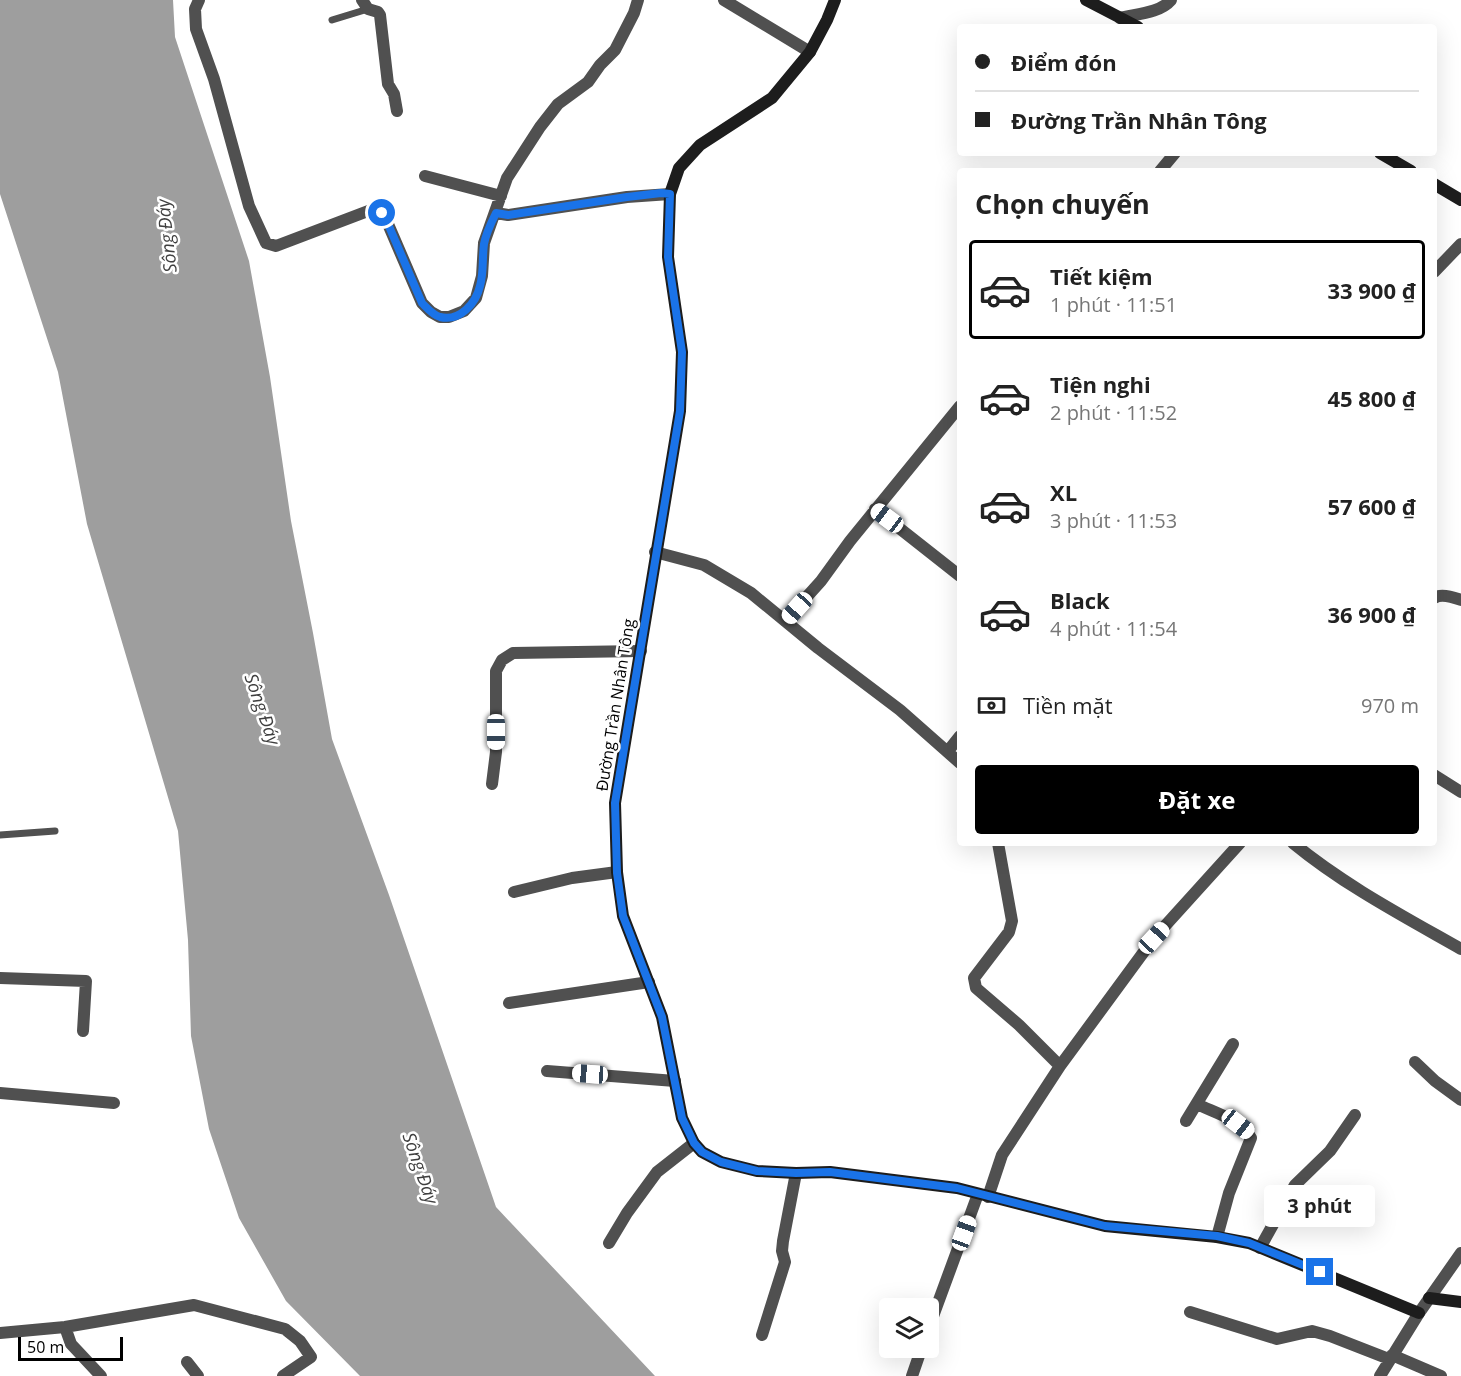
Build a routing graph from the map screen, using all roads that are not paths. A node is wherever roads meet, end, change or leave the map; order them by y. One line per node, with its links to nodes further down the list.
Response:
1 (199, 0): 22 (street)
2 (638, 0): 20 (street)
3 (724, 0): 11 (street)
4 (835, 0): 11 (street, Đường Trần Nhân Tông)
5 (1086, 0): 8 (street)
6 (1171, 0): 8 (street)
7 (365, 4): 9 (lane); 12 (street)
8 (1120, 18): 10 (street)
9 (332, 20)
10 (1132, 24)
11 (810, 52): 19 (street, Đường Trần Nhân Tông)
12 (397, 111)
13 (1172, 156): 15 (street)
14 (1385, 156): 16 (street)
15 (1162, 168)
16 (1406, 168)
17 (425, 176): 20 (street)
18 (1437, 186): 21 (street)
19 (670, 194): 22 (street); 27 (street, Đường Trần Nhân Tông)
20 (501, 196): 22 (street)
21 (1461, 200)
22 (496, 213)
23 (1461, 244): 24 (street)
24 (1437, 269)
25 (957, 410): 26 (street)
26 (875, 509): 28 (street); 31 (street)
27 (655, 552): 31 (street); 32 (street, Đường Trần Nhân Tông)
28 (957, 574)
29 (1437, 596): 30 (street)
30 (1461, 600)
31 (785, 621): 34 (street)
32 (641, 651): 37 (street); 44 (street, Đường Trần Nhân Tông)
33 (957, 740): 34 (street)
34 (948, 751): 35 (street)
35 (957, 760)
36 (1437, 777): 38 (street)
37 (492, 784)
38 (1461, 792)
39 (55, 831): 40 (lane)
40 (0, 835)
41 (999, 846): 53 (street)
42 (1237, 846): 53 (street)
43 (1297, 846): 46 (street)
44 (617, 873): 45 (street); 48 (street, Đường Trần Nhân Tông)
45 (514, 892)
46 (1461, 949)
47 (0, 978): 50 (street)
48 (649, 982): 49 (street); 55 (street, Đường Trần Nhân Tông)
49 (508, 1003)
50 (83, 1031)
51 (1233, 1044): 59 (street)
52 (1414, 1062): 57 (street)
53 (1060, 1066): 64 (street)
54 (547, 1071): 55 (street)
55 (675, 1081): 62 (street, Đường Trần Nhân Tông)
56 (0, 1093): 58 (street)
57 (1461, 1100)
58 (114, 1103)
59 (1197, 1104): 61 (street); 65 (street)
60 (1355, 1115): 67 (street)
61 (1186, 1121)
62 (694, 1143): 63 (street, Đường Trần Nhân Tông); 66 (street)
63 (796, 1173): 64 (street, Đường Trần Nhân Tông); 76 (street)
64 (983, 1195): 65 (street, Đường Trần Nhân Tông); 71 (street)
65 (1217, 1236): 67 (street, Đường Trần Nhân Tông)
66 (609, 1244)
67 (1260, 1248): 73 (street, Đường Trần Nhân Tông)
68 (1461, 1253): 69 (street)
69 (1430, 1298): 70 (street); 73 (street)
70 (1461, 1302)
71 (939, 1303)
72 (1190, 1312): 77 (street)
73 (1419, 1313): 77 (street)
74 (65, 1327): 75 (street); 80 (street); 82 (street)
75 (0, 1333)
76 (762, 1335)
77 (1391, 1357): 84 (street); 85 (street)
78 (918, 1358): 83 (street)
79 (187, 1362): 81 (street)
80 (101, 1376)
81 (198, 1376)
82 (283, 1376)
83 (912, 1376)
84 (1380, 1376)
85 (1441, 1376)

